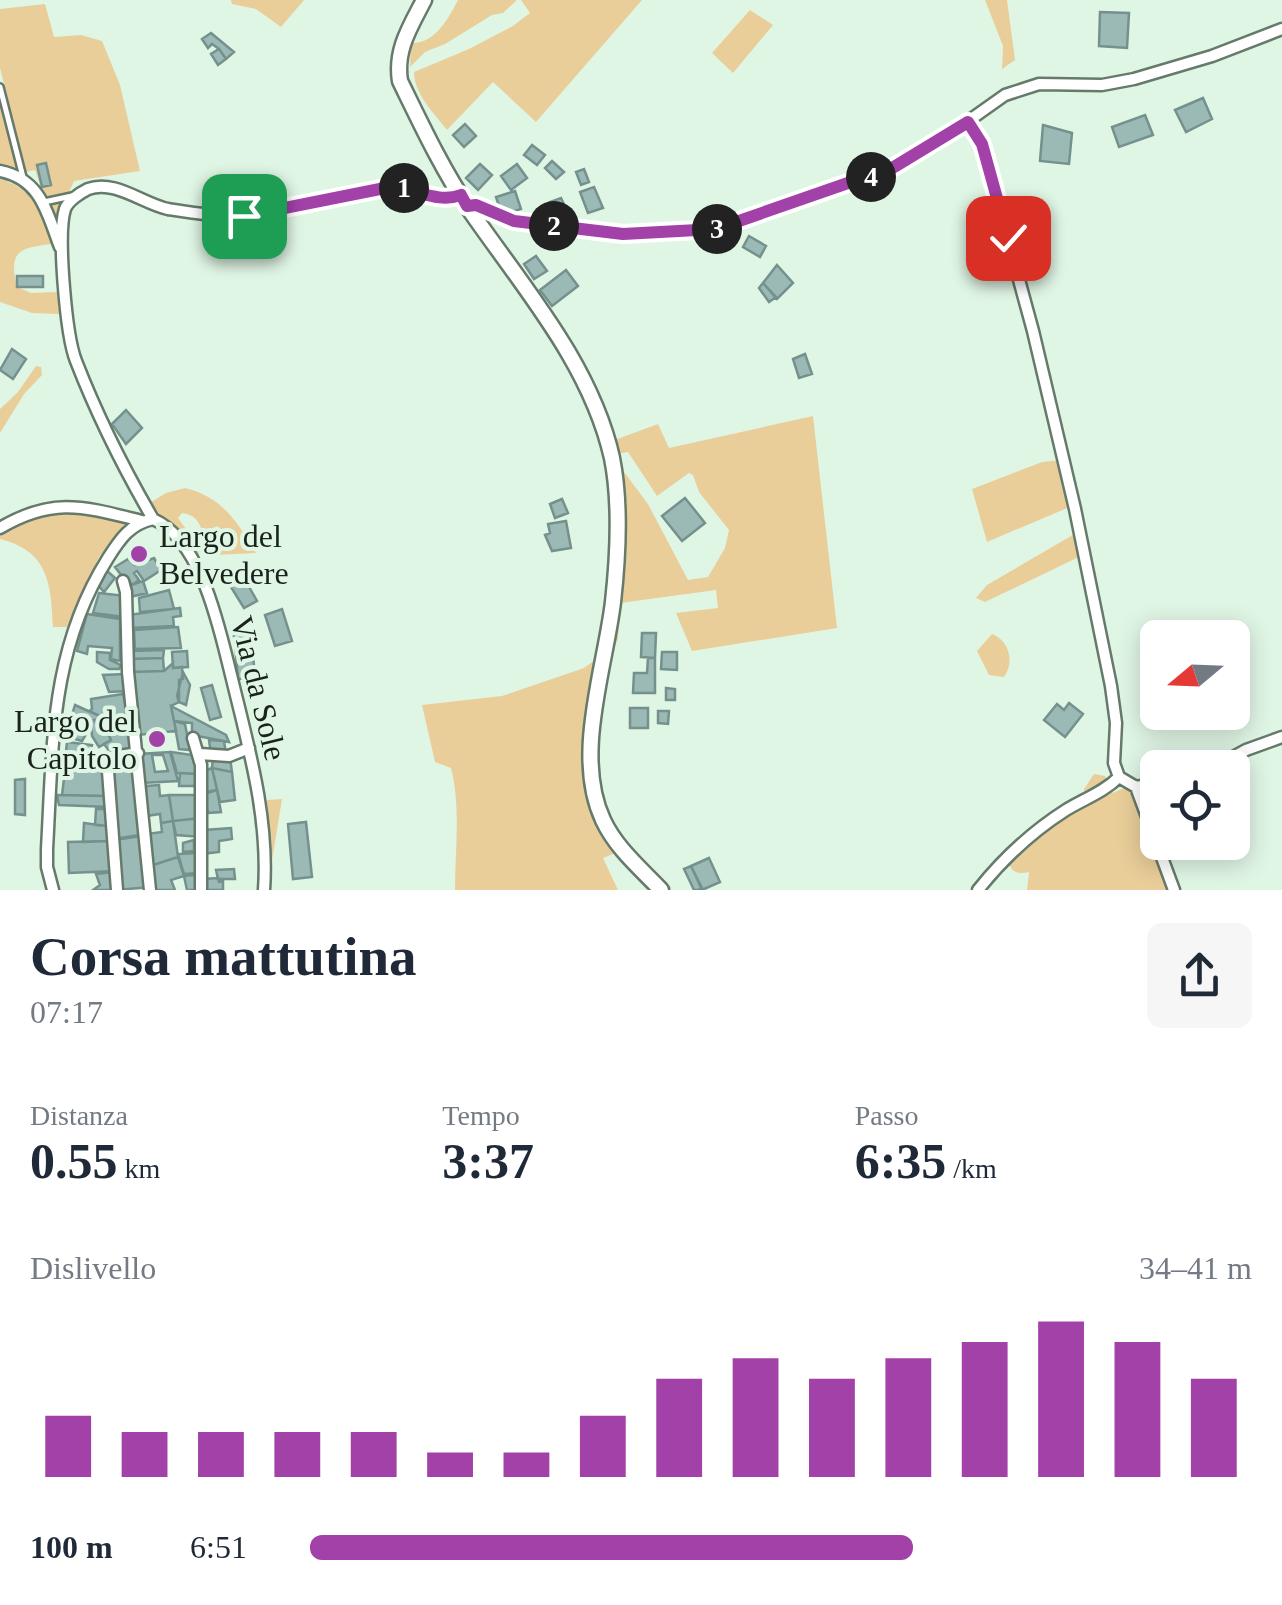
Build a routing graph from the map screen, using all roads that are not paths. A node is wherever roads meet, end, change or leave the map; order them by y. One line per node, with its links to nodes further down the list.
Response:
1 (424, 0): 9 (main road)
2 (1282, 29): 4 (street)
3 (0, 88): 6 (lane)
4 (968, 122): 9 (street); 22 (street)
5 (0, 171): 6 (street)
6 (23, 176): 8 (street)
7 (88, 189): 8 (lane); 9 (street); 10 (street)
8 (42, 200): 10 (street)
9 (464, 200): 30 (main road)
10 (62, 253): 11 (street)
11 (148, 520): 12 (street); 16 (street, Via da Sole); 26 (street)
12 (0, 528)
13 (123, 580): 18 (street)
14 (194, 738): 19 (street)
15 (1282, 738): 17 (street)
16 (250, 748): 19 (street); 29 (street, Via da Sole)
17 (1246, 750)
18 (138, 753): 20 (street); 25 (street)
19 (200, 754): 28 (street)
20 (107, 761): 21 (lane); 27 (street)
21 (90, 763)
22 (1120, 778): 24 (street); 31 (street)
23 (1140, 787): 24 (street)
24 (1136, 788): 32 (street)
25 (150, 888)
26 (53, 890)
27 (117, 890)
28 (202, 890)
29 (264, 890)
30 (660, 890)
31 (978, 890)
32 (1174, 890)

